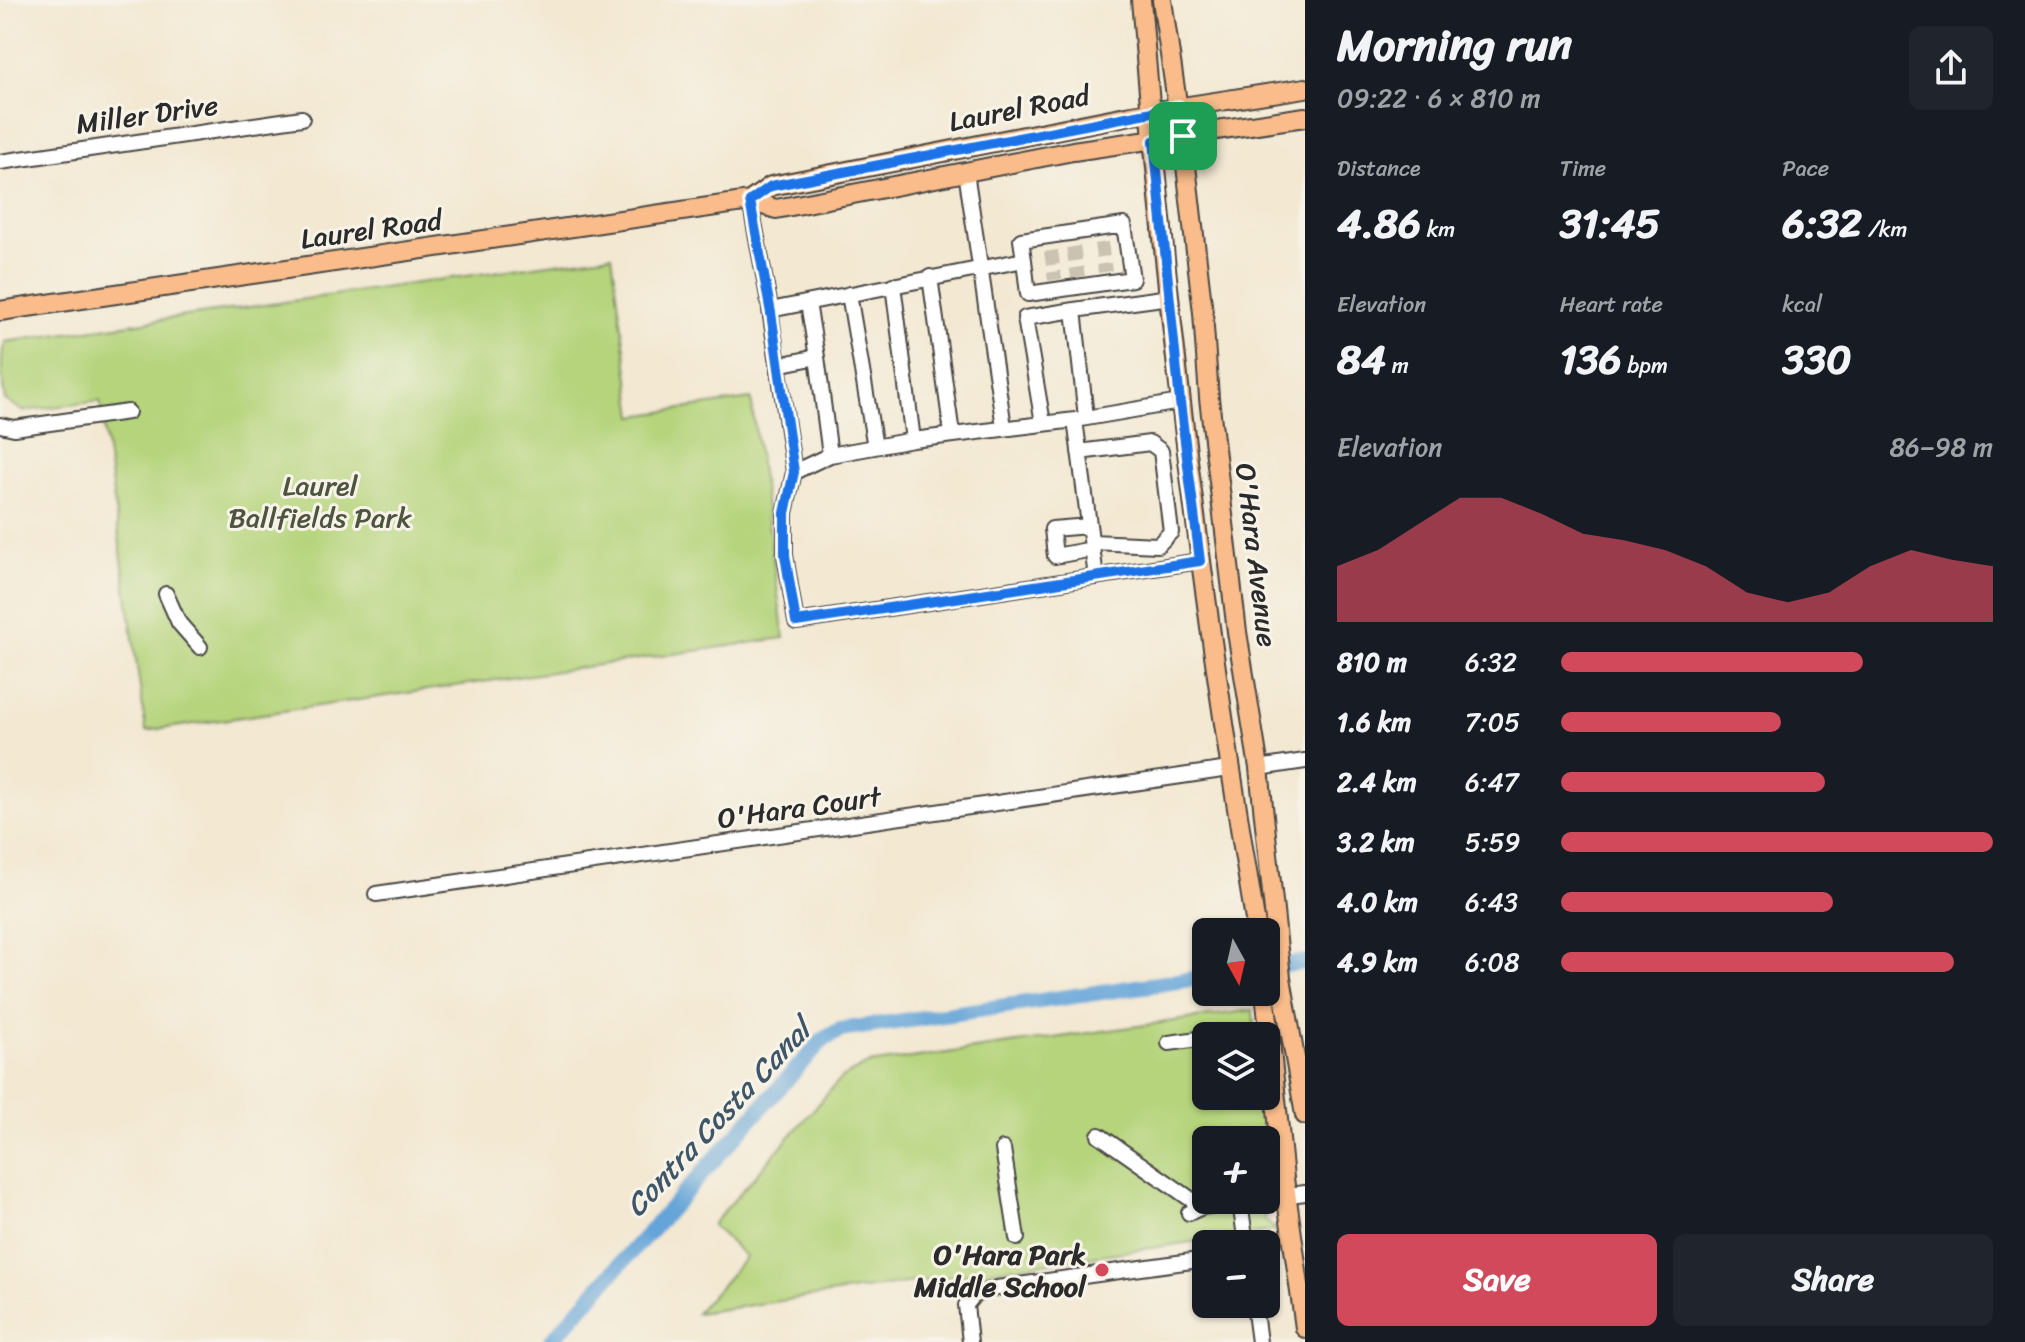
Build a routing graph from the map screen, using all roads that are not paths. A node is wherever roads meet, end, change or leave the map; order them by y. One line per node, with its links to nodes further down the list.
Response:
1 (1141, 0): 5 (main road, O'Hara Avenue)
2 (1162, 0): 4 (main road, O'Hara Avenue)
3 (1305, 88): 4 (main road, Laurel Road)
4 (1178, 107): 5 (main road, Laurel Road); 8 (main road, O'Hara Avenue)
5 (1151, 112): 9 (main road, O'Hara Avenue); 12 (main road, Laurel Road)
6 (1305, 117): 8 (main road, Laurel Road)
7 (302, 118): 10 (street, Miller Drive)
8 (1183, 136): 9 (main road, Laurel Road); 44 (main road, O'Hara Avenue)
9 (1154, 141): 11 (main road, Laurel Road); 19 (main road, O'Hara Avenue)
10 (0, 162)
11 (966, 172): 12 (main road, Laurel Road); 14 (street)
12 (750, 201): 22 (main road, Laurel Road); 23 (street)
13 (1024, 260): 14 (street); 16 (street); 16 (street)
14 (981, 266): 15 (street); 31 (street)
15 (930, 277): 17 (street); 32 (street)
16 (1079, 282): 21 (street)
17 (893, 285): 18 (street); 33 (street)
18 (849, 294): 20 (street); 34 (street)
19 (1170, 297): 21 (street); 26 (main road, O'Hara Avenue)
20 (808, 303): 23 (street); 24 (street)
21 (1078, 309): 28 (street); 29 (street)
22 (0, 311)
23 (771, 313): 25 (street)
24 (817, 357): 25 (street); 36 (street)
25 (778, 365): 37 (street)
26 (1180, 402): 28 (street); 39 (main road, O'Hara Avenue)
27 (128, 412): 30 (street)
28 (1080, 418): 29 (street); 35 (street)
29 (1043, 423): 31 (street)
30 (0, 425)
31 (1004, 427): 32 (street)
32 (952, 434): 33 (street)
33 (913, 440): 34 (street)
34 (875, 447): 36 (street)
35 (1079, 452): 38 (street); 38 (street)
36 (830, 455): 37 (street)
37 (794, 472): 40 (street)
38 (1091, 539): 40 (street)
39 (1200, 561): 40 (street); 45 (main road, O'Hara Avenue)
40 (1096, 577)
41 (166, 594): 42 (street)
42 (200, 647)
43 (1305, 761): 44 (street)
44 (1259, 768): 51 (main road, O'Hara Avenue)
45 (1229, 769): 46 (street, O'Hara Court); 47 (main road, O'Hara Avenue)
46 (376, 894)
47 (1255, 918)
48 (1192, 1040): 49 (street)
49 (1169, 1043)
50 (1280, 1107): 54 (main road)
51 (1305, 1115)
52 (1099, 1135): 55 (street)
53 (1003, 1149): 56 (street)
54 (1296, 1194): 59 (main road)
55 (1192, 1207)
56 (1017, 1238)
57 (1192, 1261): 60 (street)
58 (1256, 1318): 61 (street)
59 (1305, 1328)
60 (970, 1342)
61 (1259, 1342)

